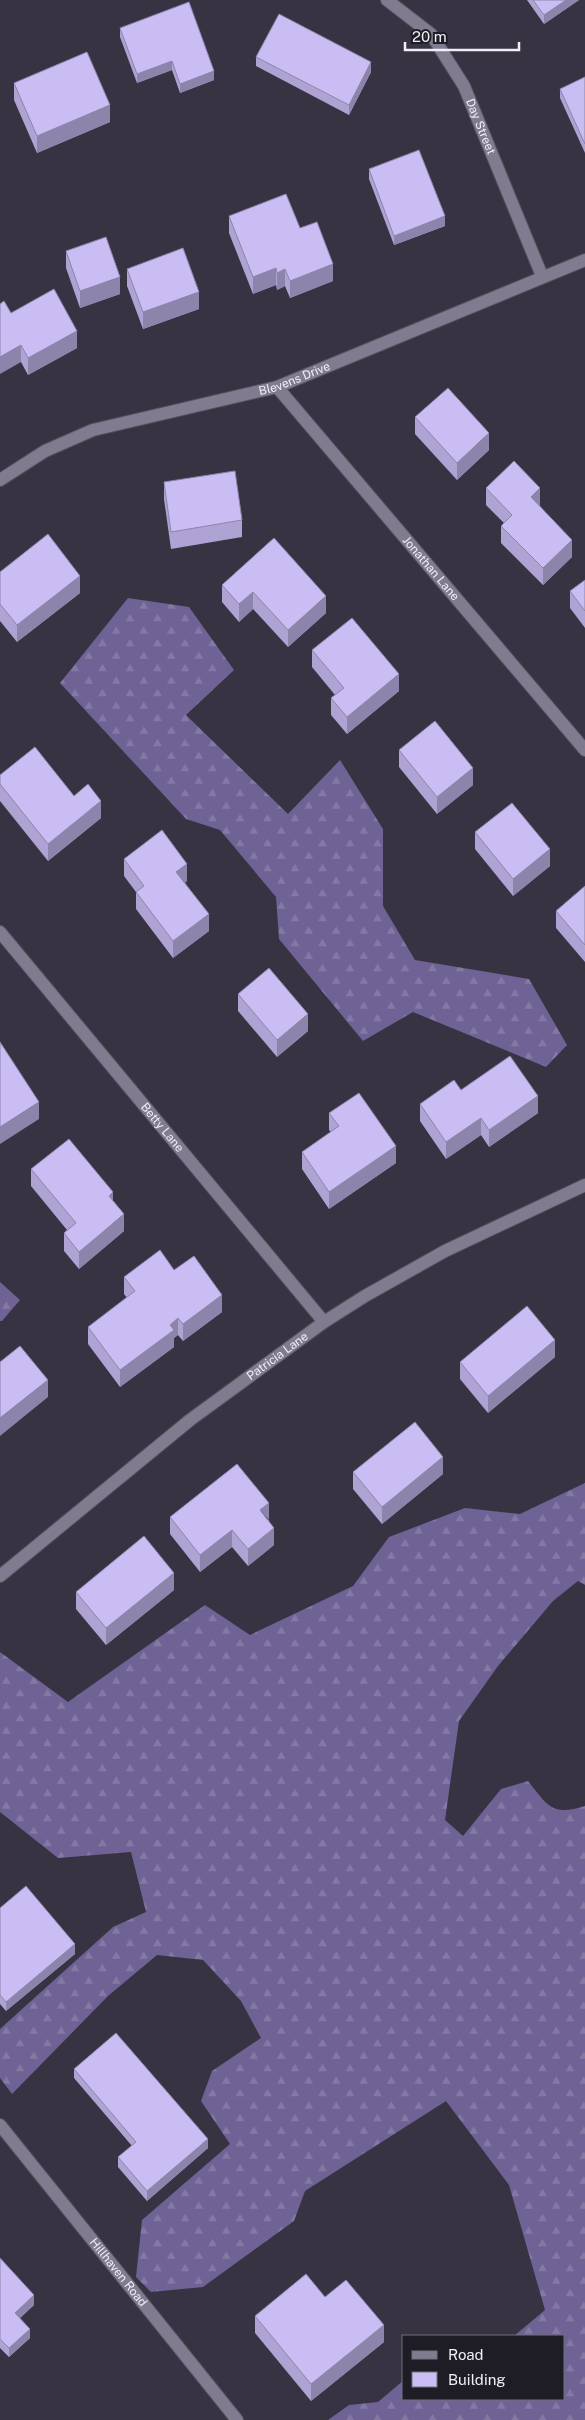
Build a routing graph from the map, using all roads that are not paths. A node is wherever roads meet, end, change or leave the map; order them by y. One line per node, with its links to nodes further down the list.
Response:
1 (387, 0): 3 (street, Day Street)
2 (585, 260): 3 (street, Blevens Drive)
3 (542, 276): 4 (street, Blevens Drive)
4 (277, 387): 5 (street, Blevens Drive); 6 (street, Jonathan Lane)
5 (0, 480)
6 (585, 750)
7 (0, 932): 9 (street, Betty Lane)
8 (585, 1185): 9 (street, Patricia Lane)
9 (324, 1322): 10 (street, Patricia Lane)
10 (0, 1576)
11 (0, 2125): 12 (street, Hillhaven Road)
12 (237, 2420)

